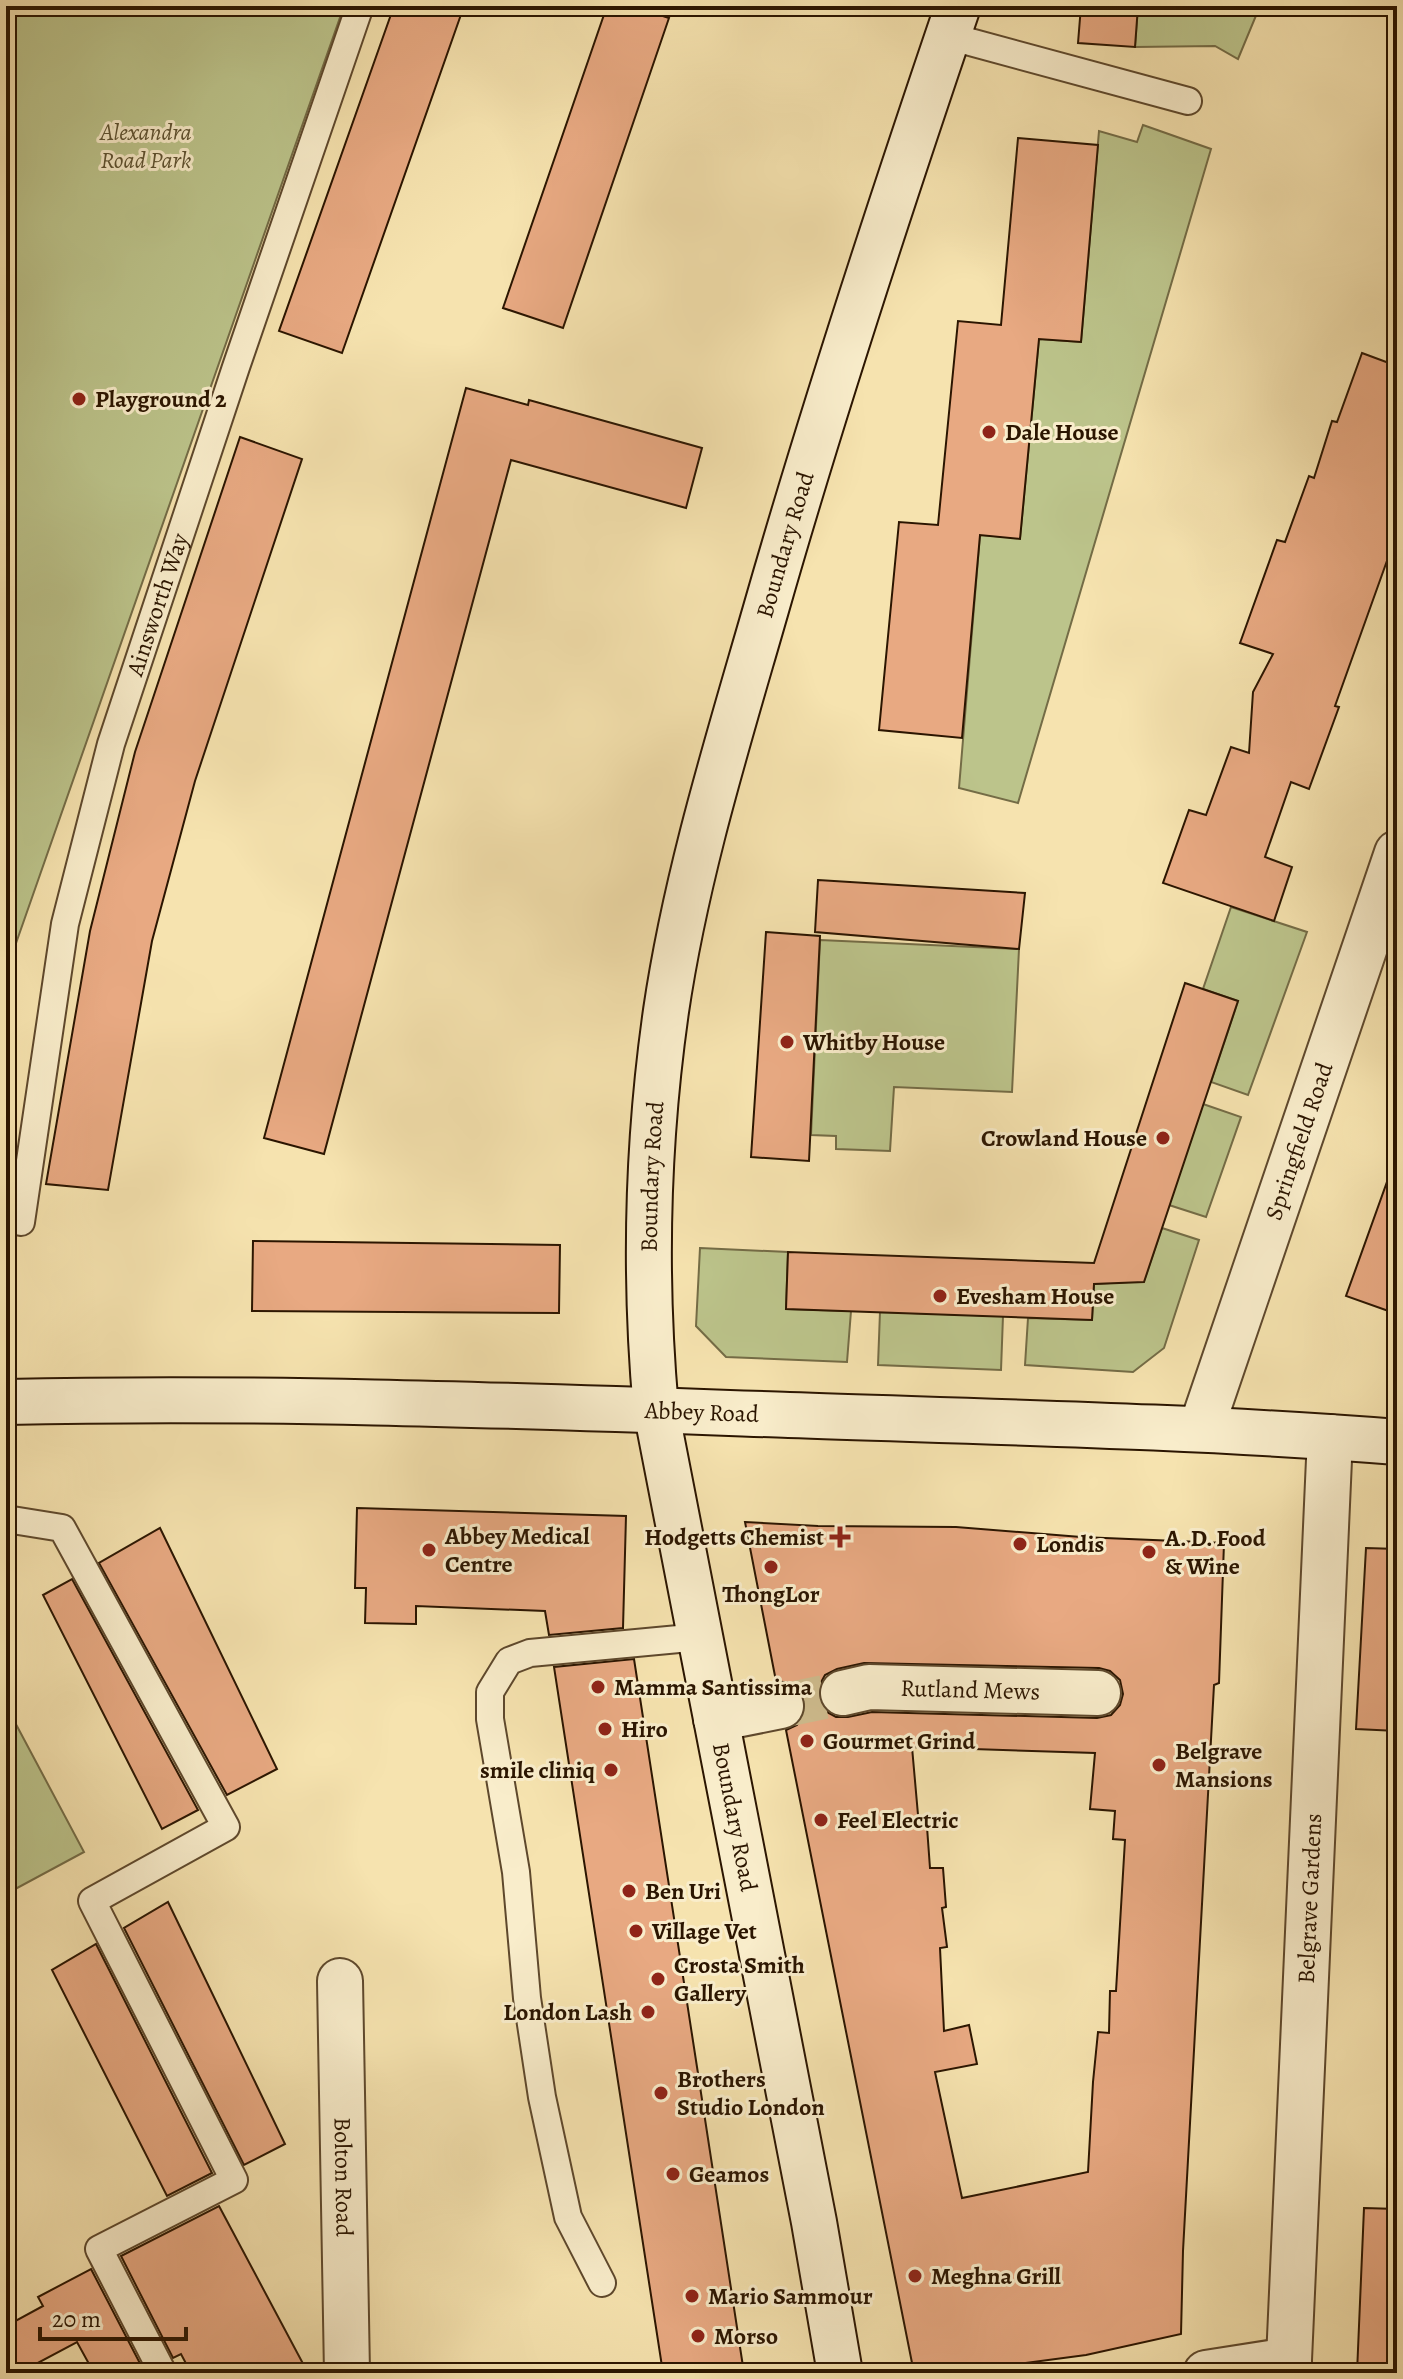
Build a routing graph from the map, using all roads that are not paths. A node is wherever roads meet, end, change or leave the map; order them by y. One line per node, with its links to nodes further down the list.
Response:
1 (360, 6): 5 (lane, Ainsworth Way)
2 (953, 21): 3 (lane); 7 (street, Boundary Road)
3 (1188, 101)
4 (1397, 853): 8 (street, Springfield Road)
5 (21, 1222)
6 (6, 1402): 7 (street, Abbey Road)
7 (656, 1410): 8 (street, Abbey Road); 12 (street, Boundary Road)
8 (1201, 1429): 9 (street, Abbey Road)
9 (1330, 1437): 10 (street, Abbey Road); 19 (street, Belgrave Gardens)
10 (1397, 1442)
11 (6, 1519): 20 (lane)
12 (700, 1637): 16 (street, Boundary Road); 18 (lane)
13 (843, 1693): 14 (street, Rutland Mews)
14 (1098, 1693)
15 (781, 1706): 16 (street)
16 (716, 1719): 22 (street, Boundary Road)
17 (340, 1981): 21 (street, Bolton Road)
18 (602, 2283)
19 (1289, 2367): 23 (street, Belgrave Gardens)
20 (163, 2373)
21 (347, 2373)
22 (840, 2373)
23 (1206, 2373)

